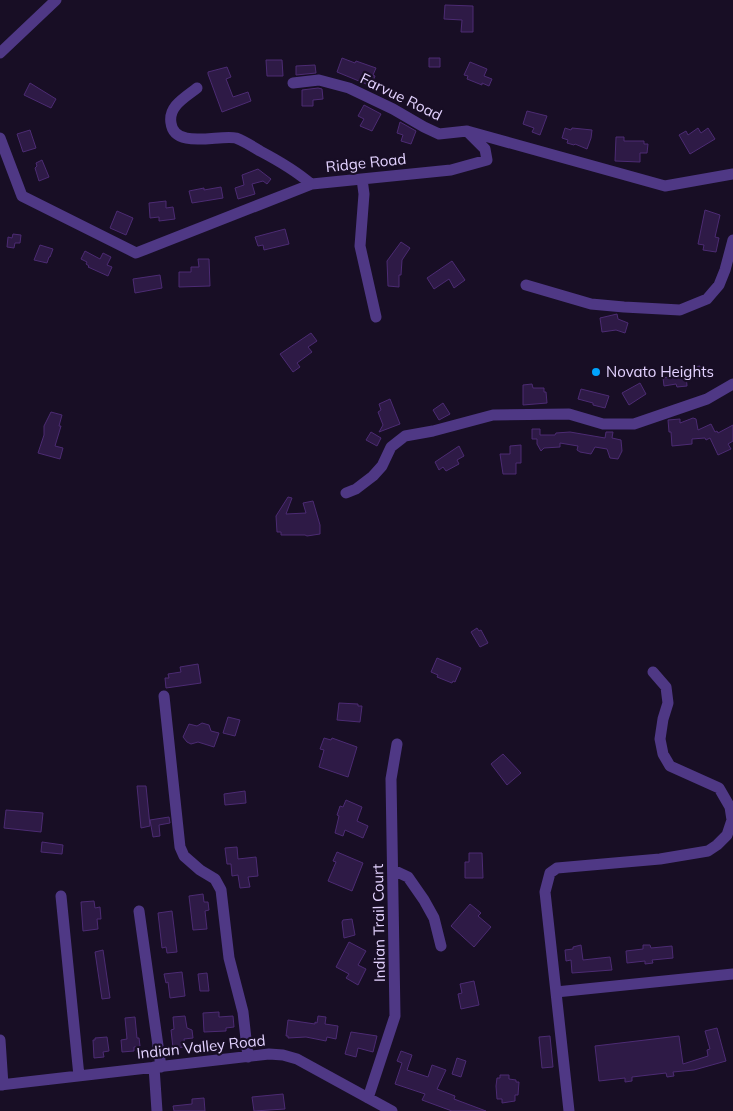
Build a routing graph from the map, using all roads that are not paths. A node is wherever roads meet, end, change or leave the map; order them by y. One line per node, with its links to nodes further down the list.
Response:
1 (56, 0): 2 (street)
2 (0, 53)
3 (293, 83): 5 (street, Farvue Road)
4 (197, 88): 9 (street)
5 (467, 131): 7 (street); 8 (street, Ridge Road)
6 (0, 138): 9 (street, Ridge Road)
7 (733, 174)
8 (362, 179): 9 (street, Ridge Road); 12 (street)
9 (311, 184)
10 (733, 240): 11 (street)
11 (526, 285)
12 (376, 317)
13 (733, 384): 14 (street)
14 (346, 493)
15 (654, 672): 23 (street)
16 (164, 696): 25 (street)
17 (396, 744): 18 (street, Indian Trail Court)
18 (393, 870): 21 (street); 29 (street, Indian Trail Court)
19 (61, 896): 27 (street)
20 (139, 911): 26 (street)
21 (441, 946)
22 (733, 974): 23 (street)
23 (556, 992): 32 (street)
24 (0, 1040): 28 (street)
25 (248, 1057): 26 (street, Indian Valley Road); 29 (street, Indian Valley Road)
26 (158, 1067): 27 (street, Indian Valley Road); 30 (street)
27 (79, 1076): 28 (street, Indian Valley Road)
28 (2, 1085)
29 (368, 1098): 31 (street, Indian Valley Road)
30 (156, 1111)
31 (392, 1111)
32 (569, 1111)

